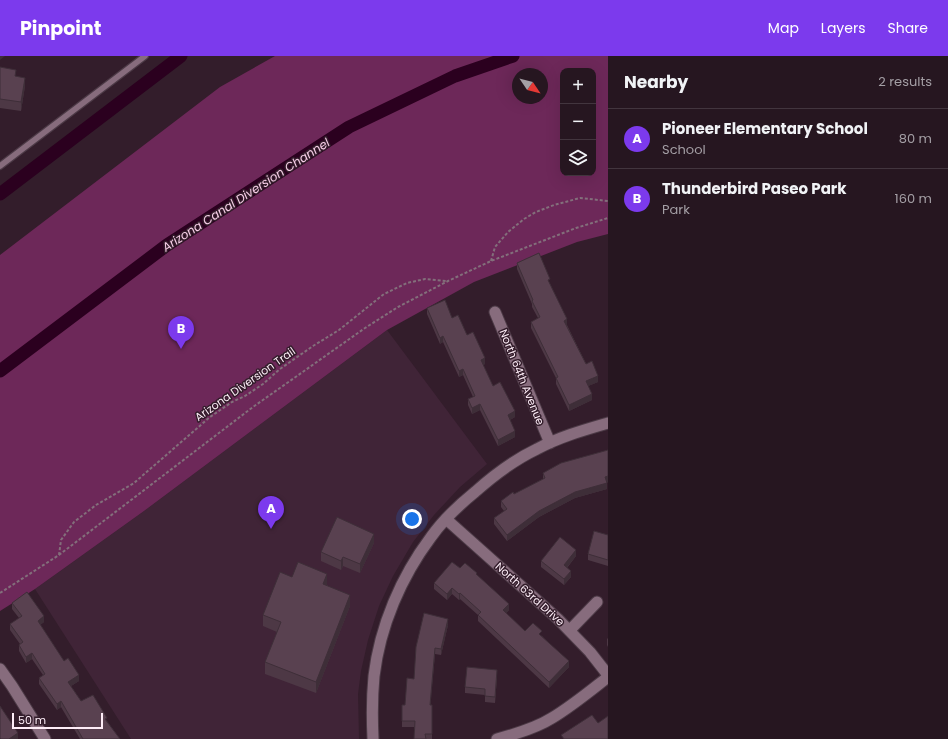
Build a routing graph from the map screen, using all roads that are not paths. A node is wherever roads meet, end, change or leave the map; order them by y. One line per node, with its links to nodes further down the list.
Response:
1 (145, 56): 2 (lane)
2 (0, 166)
3 (495, 312): 5 (street, North 64th Avenue)
4 (608, 424): 5 (street)
5 (550, 443): 6 (street)
6 (446, 519): 8 (street, North 63rd Drive); 12 (street)
7 (597, 602): 8 (street)
8 (570, 630): 10 (street, North 63rd Drive)
9 (0, 669): 11 (street)
10 (608, 676): 13 (street)
11 (45, 739)
12 (373, 739)
13 (497, 739)

